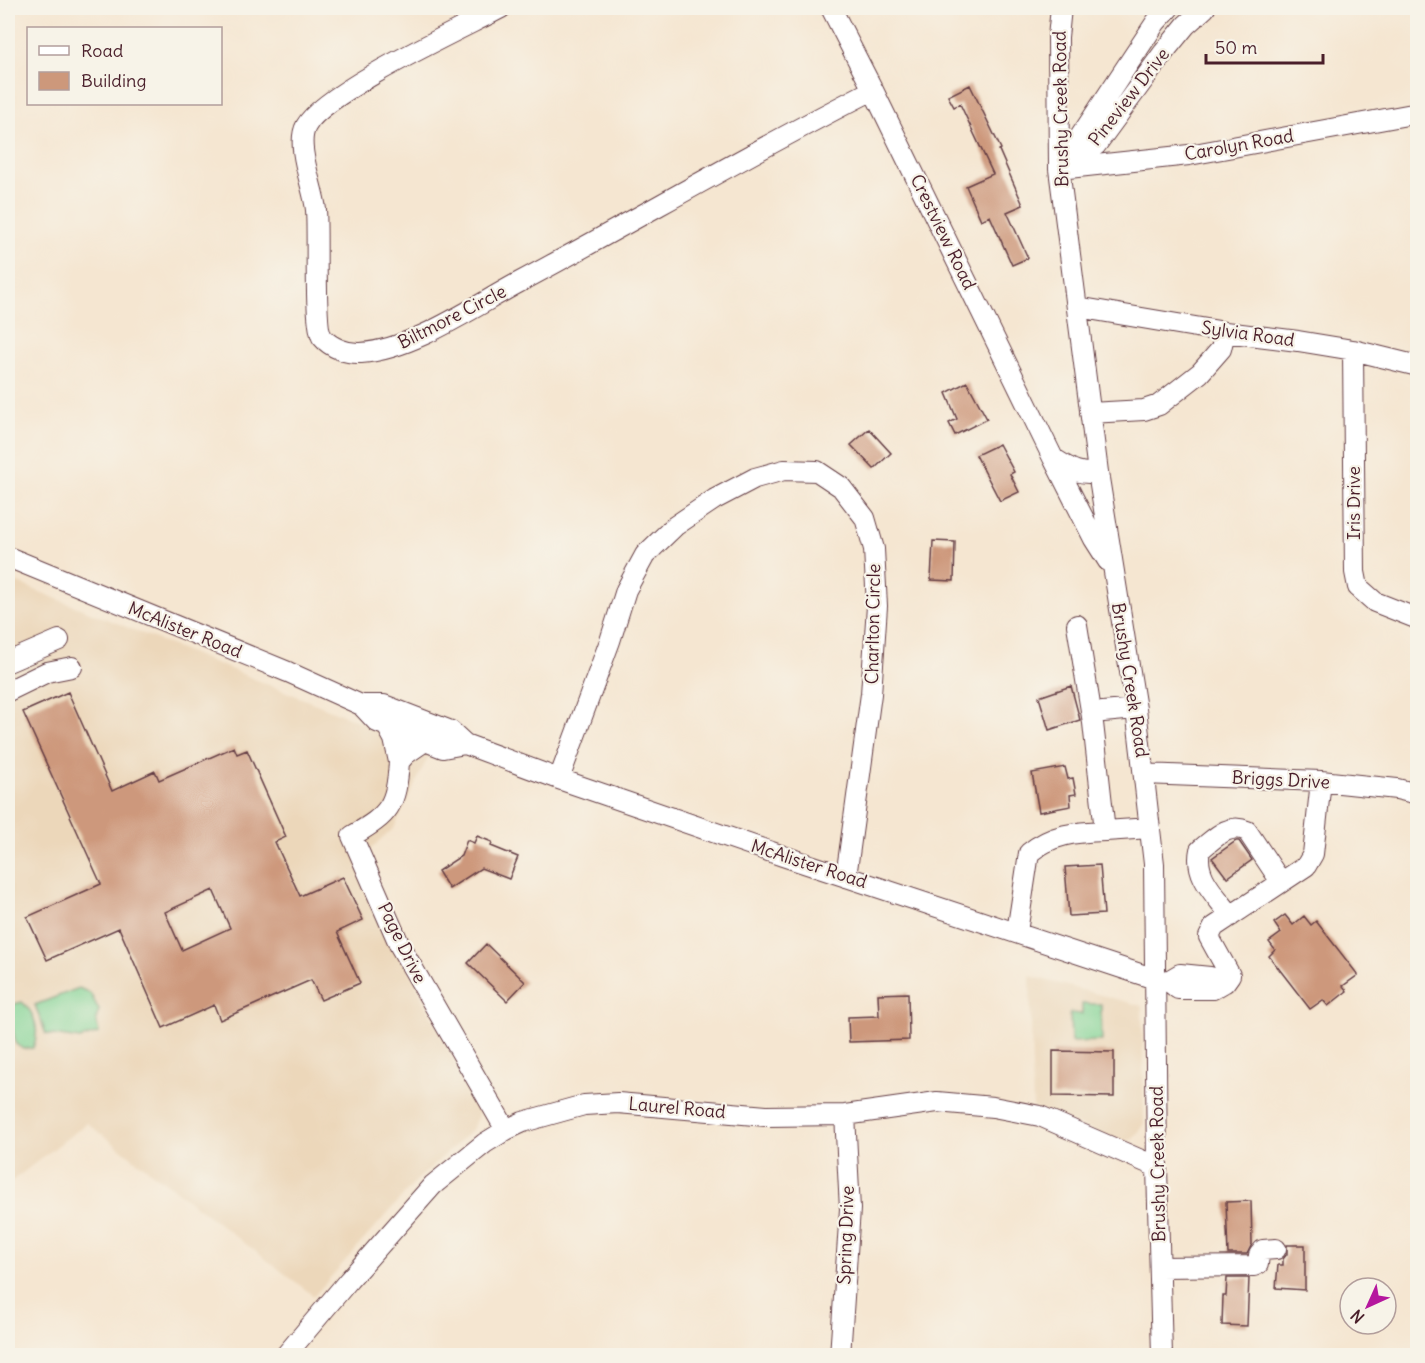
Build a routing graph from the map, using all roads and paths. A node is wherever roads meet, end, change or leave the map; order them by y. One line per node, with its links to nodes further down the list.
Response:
1 (501, 8): 6 (street, Biltmore Circle)
2 (831, 8): 6 (street, Crestview Road)
3 (1061, 8): 8 (street, Brushy Creek Road)
4 (1169, 8): 8 (street, Pineview Drive)
5 (1205, 8): 8 (street, Pineview Drive)
6 (873, 90): 14 (street, Crestview Road)
7 (1418, 113): 8 (street, Carolyn Road)
8 (1059, 169): 9 (street, Brushy Creek Road)
9 (1077, 307): 10 (street, Sylvia Road); 13 (street, Brushy Creek Road)
10 (1225, 332): 11 (street, Sylvia Road); 13 (street)
11 (1353, 350): 12 (street, Sylvia Road); 18 (street, Iris Drive)
12 (1418, 366)
13 (1090, 412): 15 (street, Brushy Creek Road)
14 (1053, 458): 15 (street); 17 (street, Crestview Road)
15 (1098, 472): 17 (street, Brushy Creek Road)
16 (8, 557): 24 (street, McAlister Road)
17 (1112, 567): 25 (street, Brushy Creek Road)
18 (1418, 619)
19 (1077, 625): 26 (street)
20 (59, 640): 21 (street)
21 (8, 662)
22 (72, 667): 23 (street)
23 (8, 691)
24 (361, 705): 27 (street, McAlister Road); 29 (street, McAlister Road)
25 (1136, 709): 26 (street); 31 (street, Brushy Creek Road)
26 (1092, 713): 36 (street)
27 (387, 726): 28 (street, McAlister Road); 30 (street, Page Drive)
28 (424, 741): 29 (street, McAlister Road); 30 (street)
29 (465, 744): 32 (street, McAlister Road)
30 (399, 762): 43 (street, Page Drive)
31 (1144, 774): 33 (street, Briggs Drive); 35 (street, Brushy Creek Road)
32 (559, 779): 37 (street, McAlister Road); 37 (street, Charlton Circle)
33 (1321, 781): 34 (street, Briggs Drive); 38 (street)
34 (1418, 794)
35 (1150, 828): 36 (street); 41 (street, Brushy Creek Road)
36 (1105, 831): 40 (street)
37 (846, 877): 40 (street, McAlister Road)
38 (1281, 882): 39 (street); 39 (street)
39 (1231, 916): 41 (street, McAlister Road)
40 (1017, 932): 41 (street, McAlister Road)
41 (1162, 980): 44 (street, Brushy Creek Road)
42 (845, 1115): 43 (street, Laurel Road); 44 (street, Laurel Road); 48 (street, Spring Drive)
43 (506, 1130): 47 (street, Laurel Road)
44 (1157, 1167): 46 (street, Brushy Creek Road)
45 (1276, 1249): 46 (street)
46 (1160, 1267): 49 (street, Brushy Creek Road)
47 (285, 1356)
48 (840, 1356)
49 (1162, 1356)

